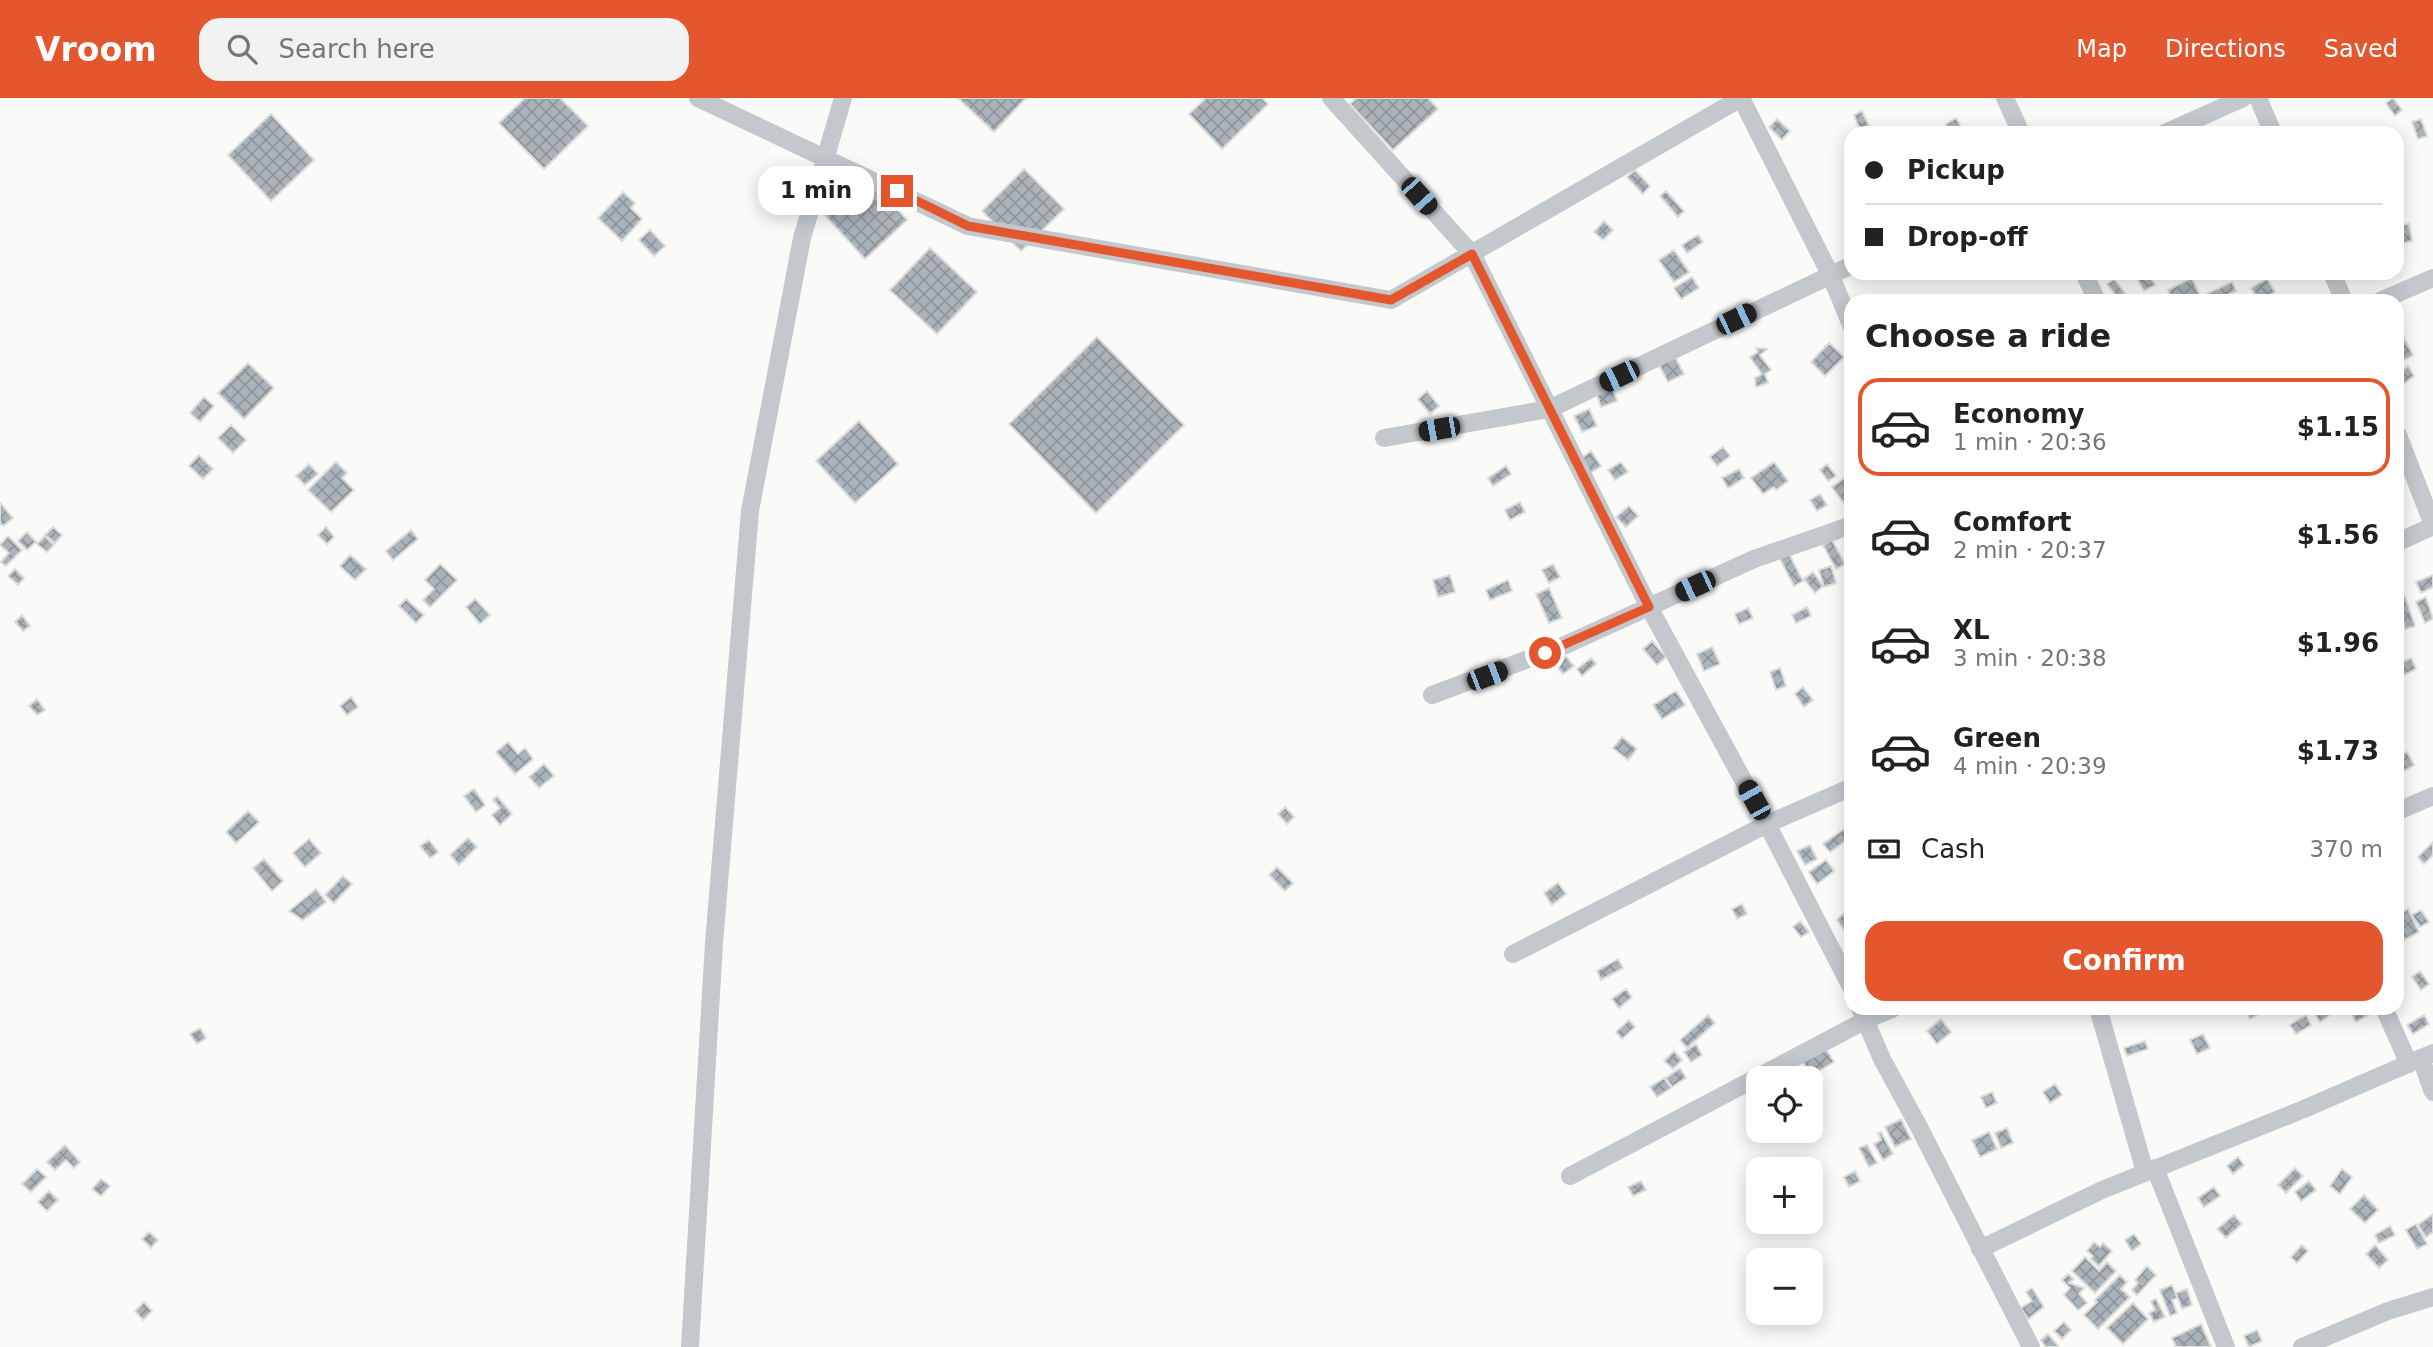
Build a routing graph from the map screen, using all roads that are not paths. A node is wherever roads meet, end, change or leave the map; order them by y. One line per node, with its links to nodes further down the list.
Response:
1 (698, 98): 11 (street)
2 (843, 98): 11 (street)
3 (1331, 98): 12 (street)
4 (1741, 98): 12 (street); 14 (street)
5 (2005, 98): 8 (street)
6 (2243, 98): 9 (street)
7 (2258, 98): 10 (street)
8 (2018, 126)
9 (2181, 126)
10 (2270, 126)
11 (827, 157): 12 (street); 42 (street)
12 (1472, 254): 18 (street)
13 (1844, 268): 14 (street)
14 (1830, 274): 17 (street); 18 (street)
15 (2433, 278): 16 (street)
16 (2396, 294)
17 (1844, 308)
18 (1549, 410): 19 (street); 24 (street)
19 (1384, 438)
20 (2404, 450): 21 (street)
21 (2433, 525): 23 (street)
22 (1844, 528): 24 (street)
23 (2404, 539)
24 (1649, 607): 25 (street); 29 (street)
25 (1432, 695)
26 (1844, 791): 29 (street)
27 (2433, 796): 28 (street)
28 (2404, 808)
29 (1768, 824): 30 (street); 31 (street)
30 (1513, 954)
31 (1844, 973)
32 (1861, 1015): 39 (street)
33 (1863, 1015): 40 (street)
34 (2100, 1015): 38 (street)
35 (2389, 1015): 36 (street)
36 (2421, 1058): 37 (street); 38 (street)
37 (2433, 1092)
38 (2150, 1170): 40 (street); 44 (street)
39 (1570, 1176)
40 (1980, 1249): 43 (street)
41 (2433, 1297): 45 (street)
42 (691, 1347)
43 (2031, 1347)
44 (2226, 1347)
45 (2302, 1347)

